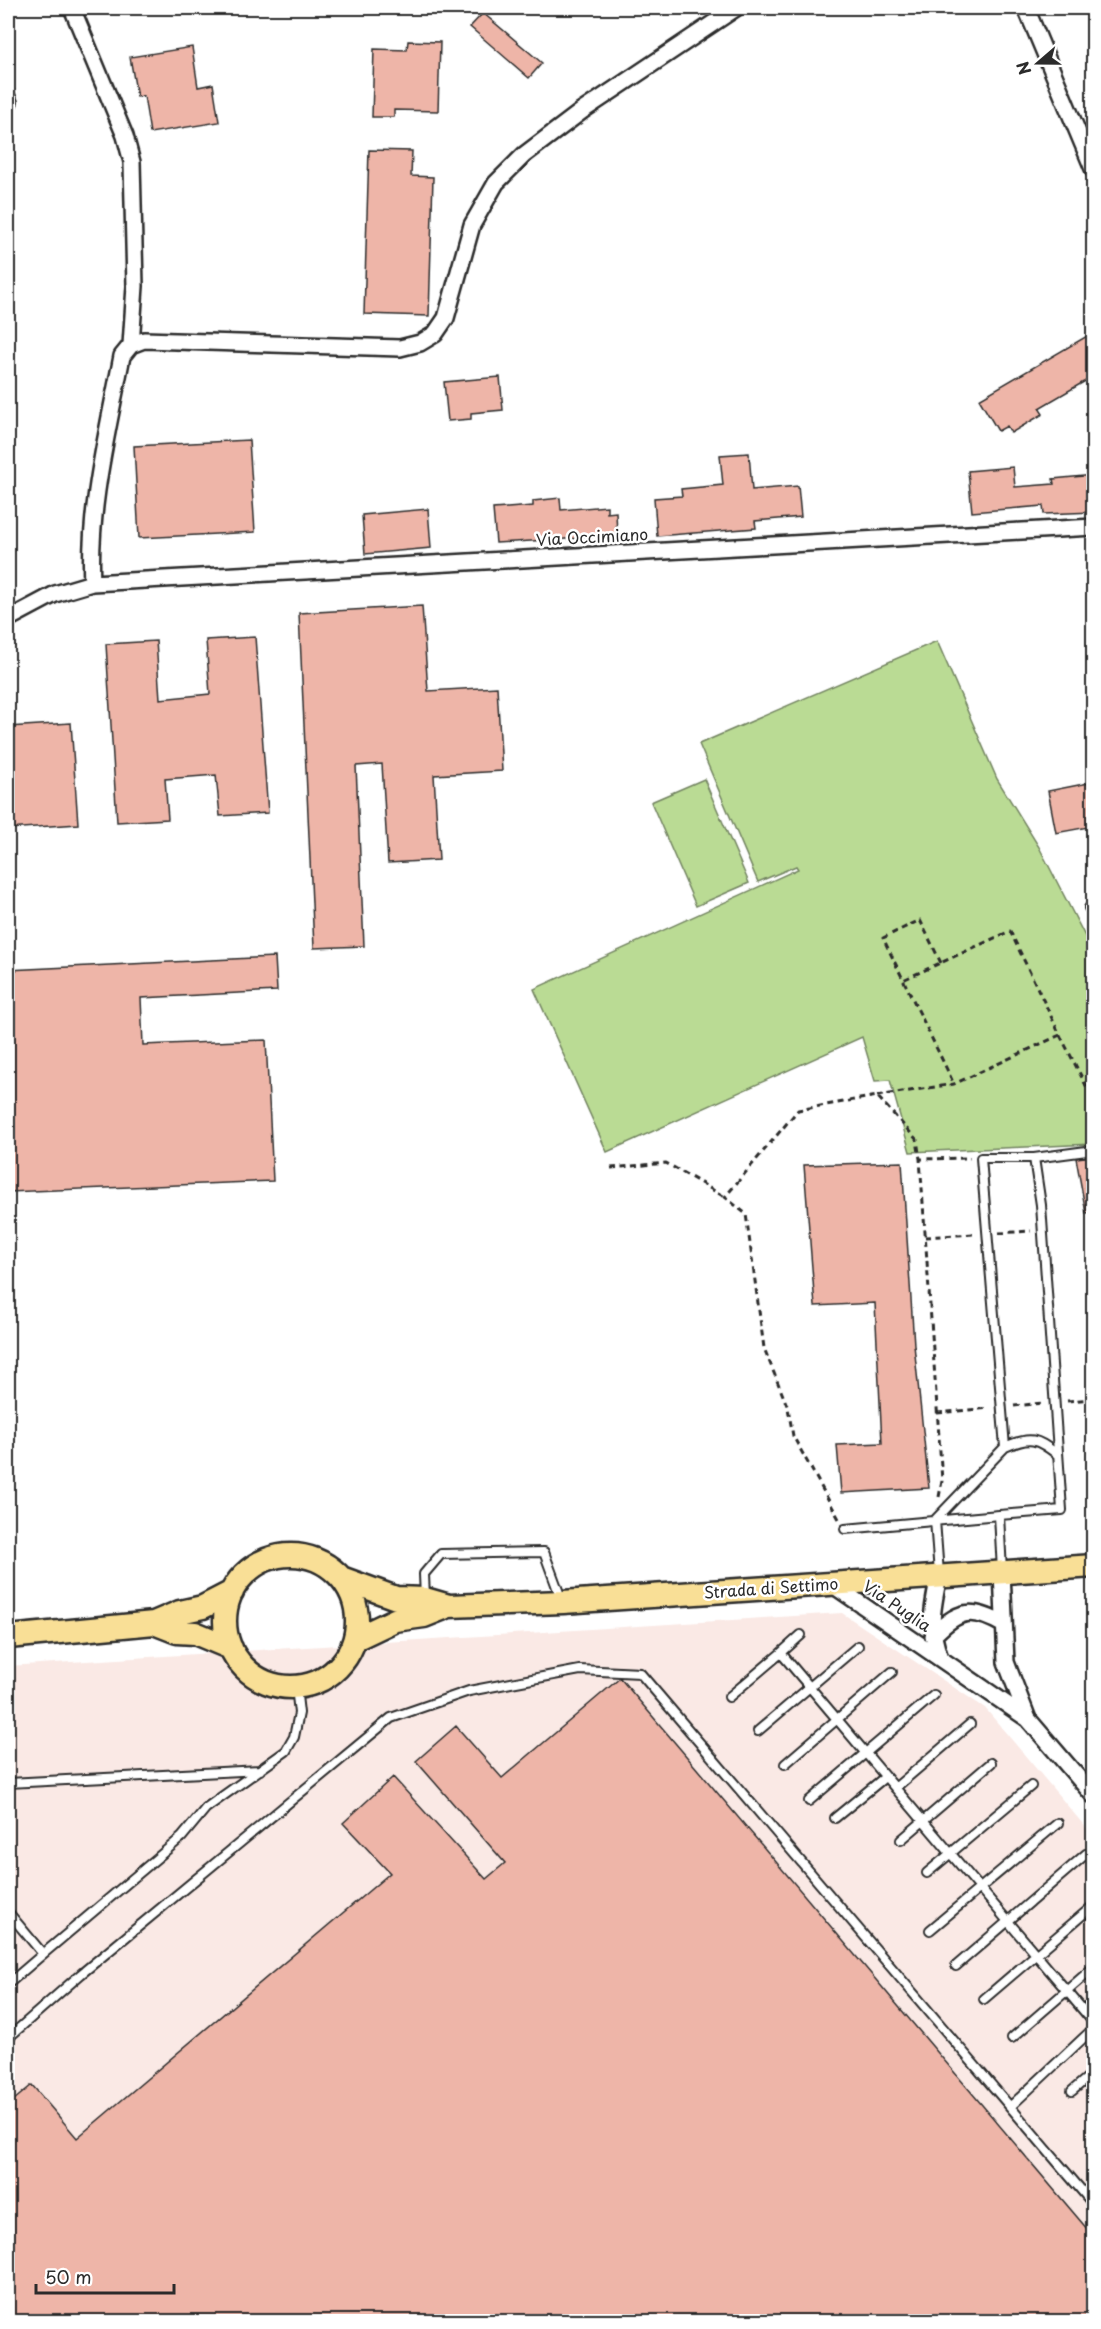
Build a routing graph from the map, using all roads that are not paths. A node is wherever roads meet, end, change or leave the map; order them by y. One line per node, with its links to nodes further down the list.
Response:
1 (72, 8): 7 (street)
2 (736, 8): 7 (street)
3 (1026, 8): 6 (street)
4 (8, 89): 5 (lane)
5 (8, 113)
6 (1094, 171)
7 (130, 345): 9 (street)
8 (1094, 527): 9 (street, Via Occimiano)
9 (92, 583): 10 (street, Via Occimiano)
10 (8, 619)
11 (1094, 1150): 12 (lane)
12 (1034, 1158): 13 (lane); 14 (lane)
13 (1005, 1447): 14 (lane); 16 (lane)
14 (1058, 1455): 15 (lane)
15 (999, 1515): 16 (lane); 19 (lane)
16 (935, 1520): 17 (lane); 20 (lane)
17 (845, 1529)
18 (1094, 1566): 19 (main road, Strada di Settimo)
19 (1002, 1572): 20 (main road, Strada di Settimo); 28 (street, Via Puglia)
20 (939, 1576): 22 (main road, Strada di Settimo); 30 (street, Via Puglia)
21 (344, 1579): 23 (main road); 24 (main road, Strada di Settimo); 32 (main road)
22 (833, 1585): 25 (main road, Strada di Settimo); 36 (street, Via Puglia)
23 (232, 1592): 27 (main road); 34 (main road)
24 (425, 1599): 25 (lane); 26 (main road, Strada di Settimo)
25 (562, 1602): 26 (main road, Strada di Settimo)
26 (449, 1606): 32 (main road, Strada di Settimo)
27 (154, 1623): 31 (main road); 34 (main road)
28 (1004, 1626): 30 (street, Via Puglia); 42 (street, Via Puglia)
29 (801, 1635): 35 (lane)
30 (933, 1636): 36 (street, Via Puglia)
31 (8, 1637)
32 (355, 1639): 38 (main road)
33 (858, 1646): 39 (lane)
34 (231, 1648): 38 (main road)
35 (781, 1653): 39 (lane); 41 (lane)
36 (940, 1658): 42 (street, Via Puglia)
37 (892, 1672): 43 (lane)
38 (296, 1687): 49 (lane)
39 (809, 1687): 43 (lane); 45 (lane)
40 (934, 1695): 46 (lane)
41 (729, 1697)
42 (1028, 1719): 54 (street, Via Puglia)
43 (837, 1720): 46 (lane); 48 (lane)
44 (970, 1724): 53 (lane)
45 (758, 1731)
46 (866, 1754): 50 (lane); 55 (lane)
47 (991, 1763): 57 (lane)
48 (785, 1764)
49 (262, 1770): 51 (lane); 68 (lane)
50 (885, 1777): 53 (lane); 56 (lane)
51 (8, 1783)
52 (1031, 1786): 60 (lane)
53 (895, 1788): 57 (lane)
54 (1094, 1796)
55 (809, 1801)
56 (836, 1818)
57 (922, 1820): 59 (lane); 60 (lane)
58 (1058, 1822): 63 (lane)
59 (901, 1840)
60 (951, 1854): 62 (lane); 63 (lane)
61 (1086, 1854): 66 (lane)
62 (927, 1873)
63 (979, 1888): 66 (lane); 67 (lane)
64 (1094, 1905): 69 (lane)
65 (8, 1912): 68 (lane)
66 (1008, 1922): 69 (lane); 70 (lane)
67 (930, 1930)
68 (42, 1954): 72 (lane)
69 (1036, 1955): 73 (lane); 74 (lane)
70 (956, 1966)
71 (1094, 1967): 73 (lane)
72 (8, 1984)
73 (1066, 1990): 75 (lane); 78 (lane)
74 (984, 1999)
75 (1094, 2023)
76 (1094, 2028): 81 (lane)
77 (8, 2038): 81 (lane)
78 (1012, 2038)
79 (1094, 2072): 80 (lane)
80 (1072, 2091)
81 (1011, 2106): 82 (lane)
82 (1094, 2205)

